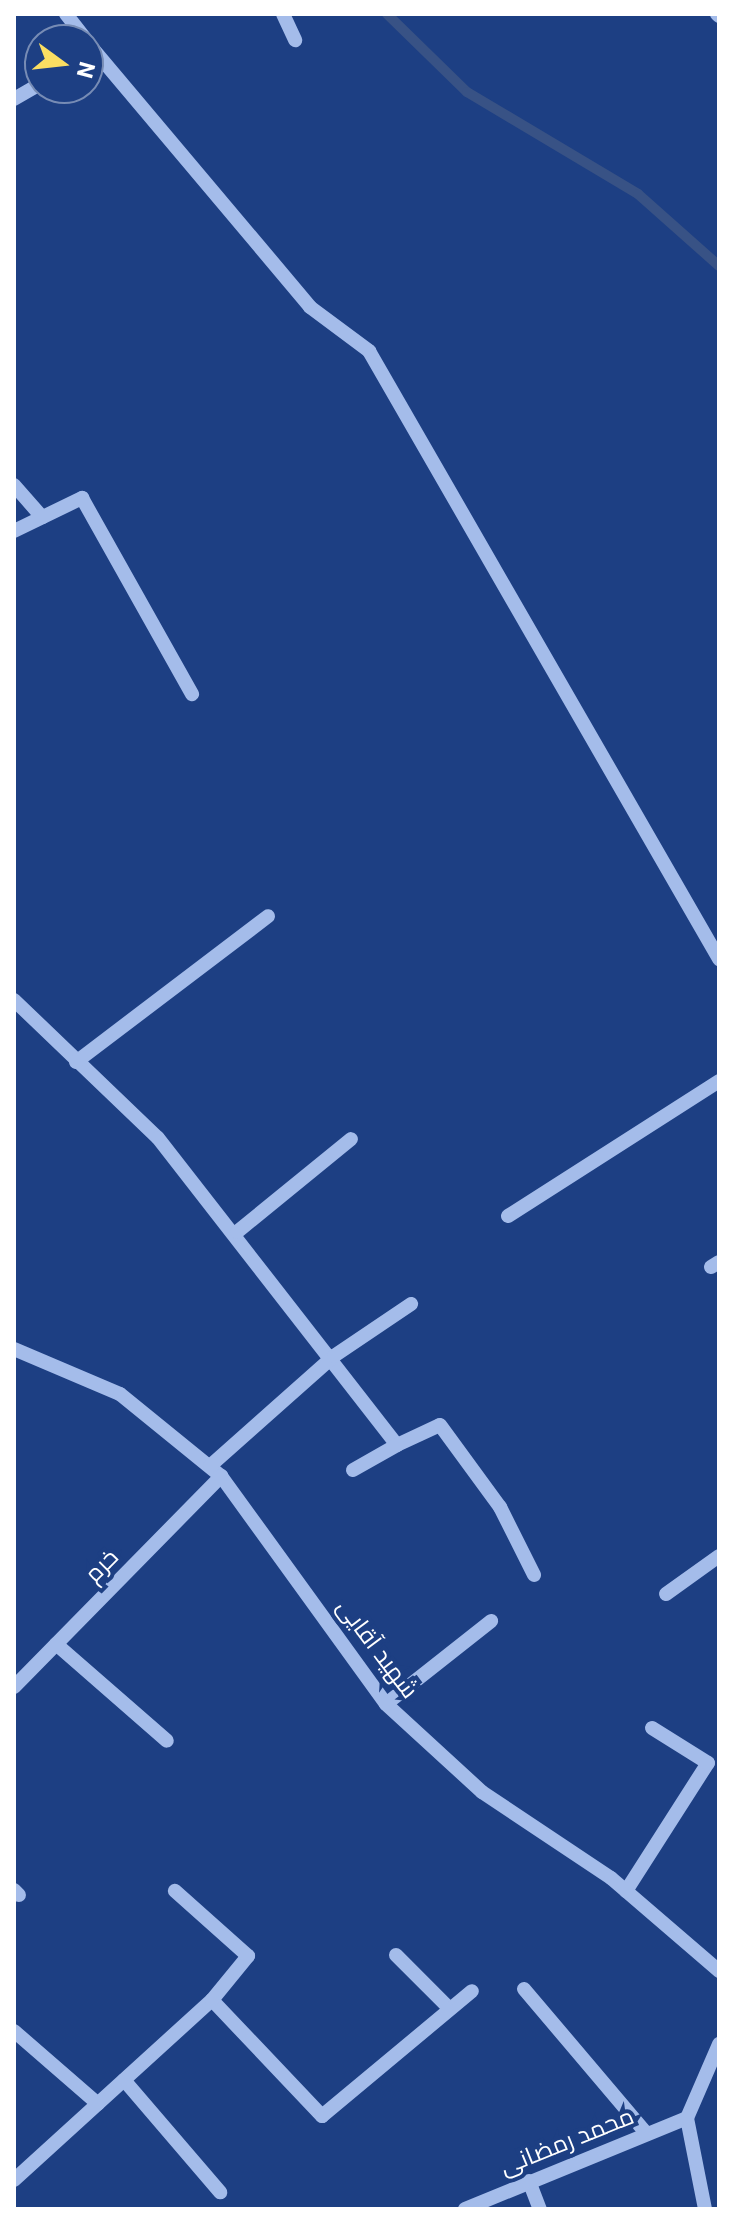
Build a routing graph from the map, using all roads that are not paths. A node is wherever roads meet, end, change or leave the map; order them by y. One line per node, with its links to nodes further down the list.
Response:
1 (283, 14): 2 (street)
2 (295, 40)
3 (104, 66): 9 (street)
4 (14, 485): 5 (street)
5 (42, 517): 6 (street); 7 (street)
6 (14, 531)
7 (192, 694)
8 (268, 916): 11 (street)
9 (719, 959)
10 (14, 1000): 11 (street)
11 (76, 1062): 15 (street)
12 (719, 1081): 14 (street)
13 (351, 1139): 15 (street)
14 (508, 1216)
15 (237, 1232): 18 (street)
16 (411, 1304): 18 (street, خرم)
17 (14, 1349): 21 (street, شهید آقایی)
18 (334, 1356): 19 (street); 21 (street, خرم)
19 (397, 1445): 20 (street); 23 (street)
20 (353, 1470)
21 (216, 1471): 26 (street, خرم); 28 (street, شهید آقایی)
22 (719, 1556): 24 (street)
23 (534, 1575)
24 (666, 1594)
25 (491, 1621): 28 (street)
26 (56, 1644): 27 (street, خرم); 30 (street)
27 (14, 1687)
28 (386, 1704): 32 (street, شهید آقایی)
29 (652, 1728): 32 (street)
30 (167, 1741)
31 (175, 1891): 37 (street)
32 (626, 1891): 34 (street, شهید آقایی)
33 (396, 1955): 38 (street)
34 (719, 1971)
35 (524, 1989): 44 (street)
36 (472, 1991): 38 (street)
37 (212, 2000): 38 (street); 41 (street)
38 (448, 2007)
39 (14, 2031): 42 (street)
40 (719, 2044): 43 (street)
41 (124, 2080): 42 (street); 47 (street)
42 (98, 2104): 45 (street)
43 (687, 2118): 44 (street, محمد رمضانی); 50 (street)
44 (647, 2134): 46 (street, محمد رمضانی)
45 (14, 2180)
46 (529, 2181): 48 (street, محمد رمضانی); 49 (street)
47 (220, 2192)
48 (465, 2209)
49 (540, 2209)
50 (705, 2209)

